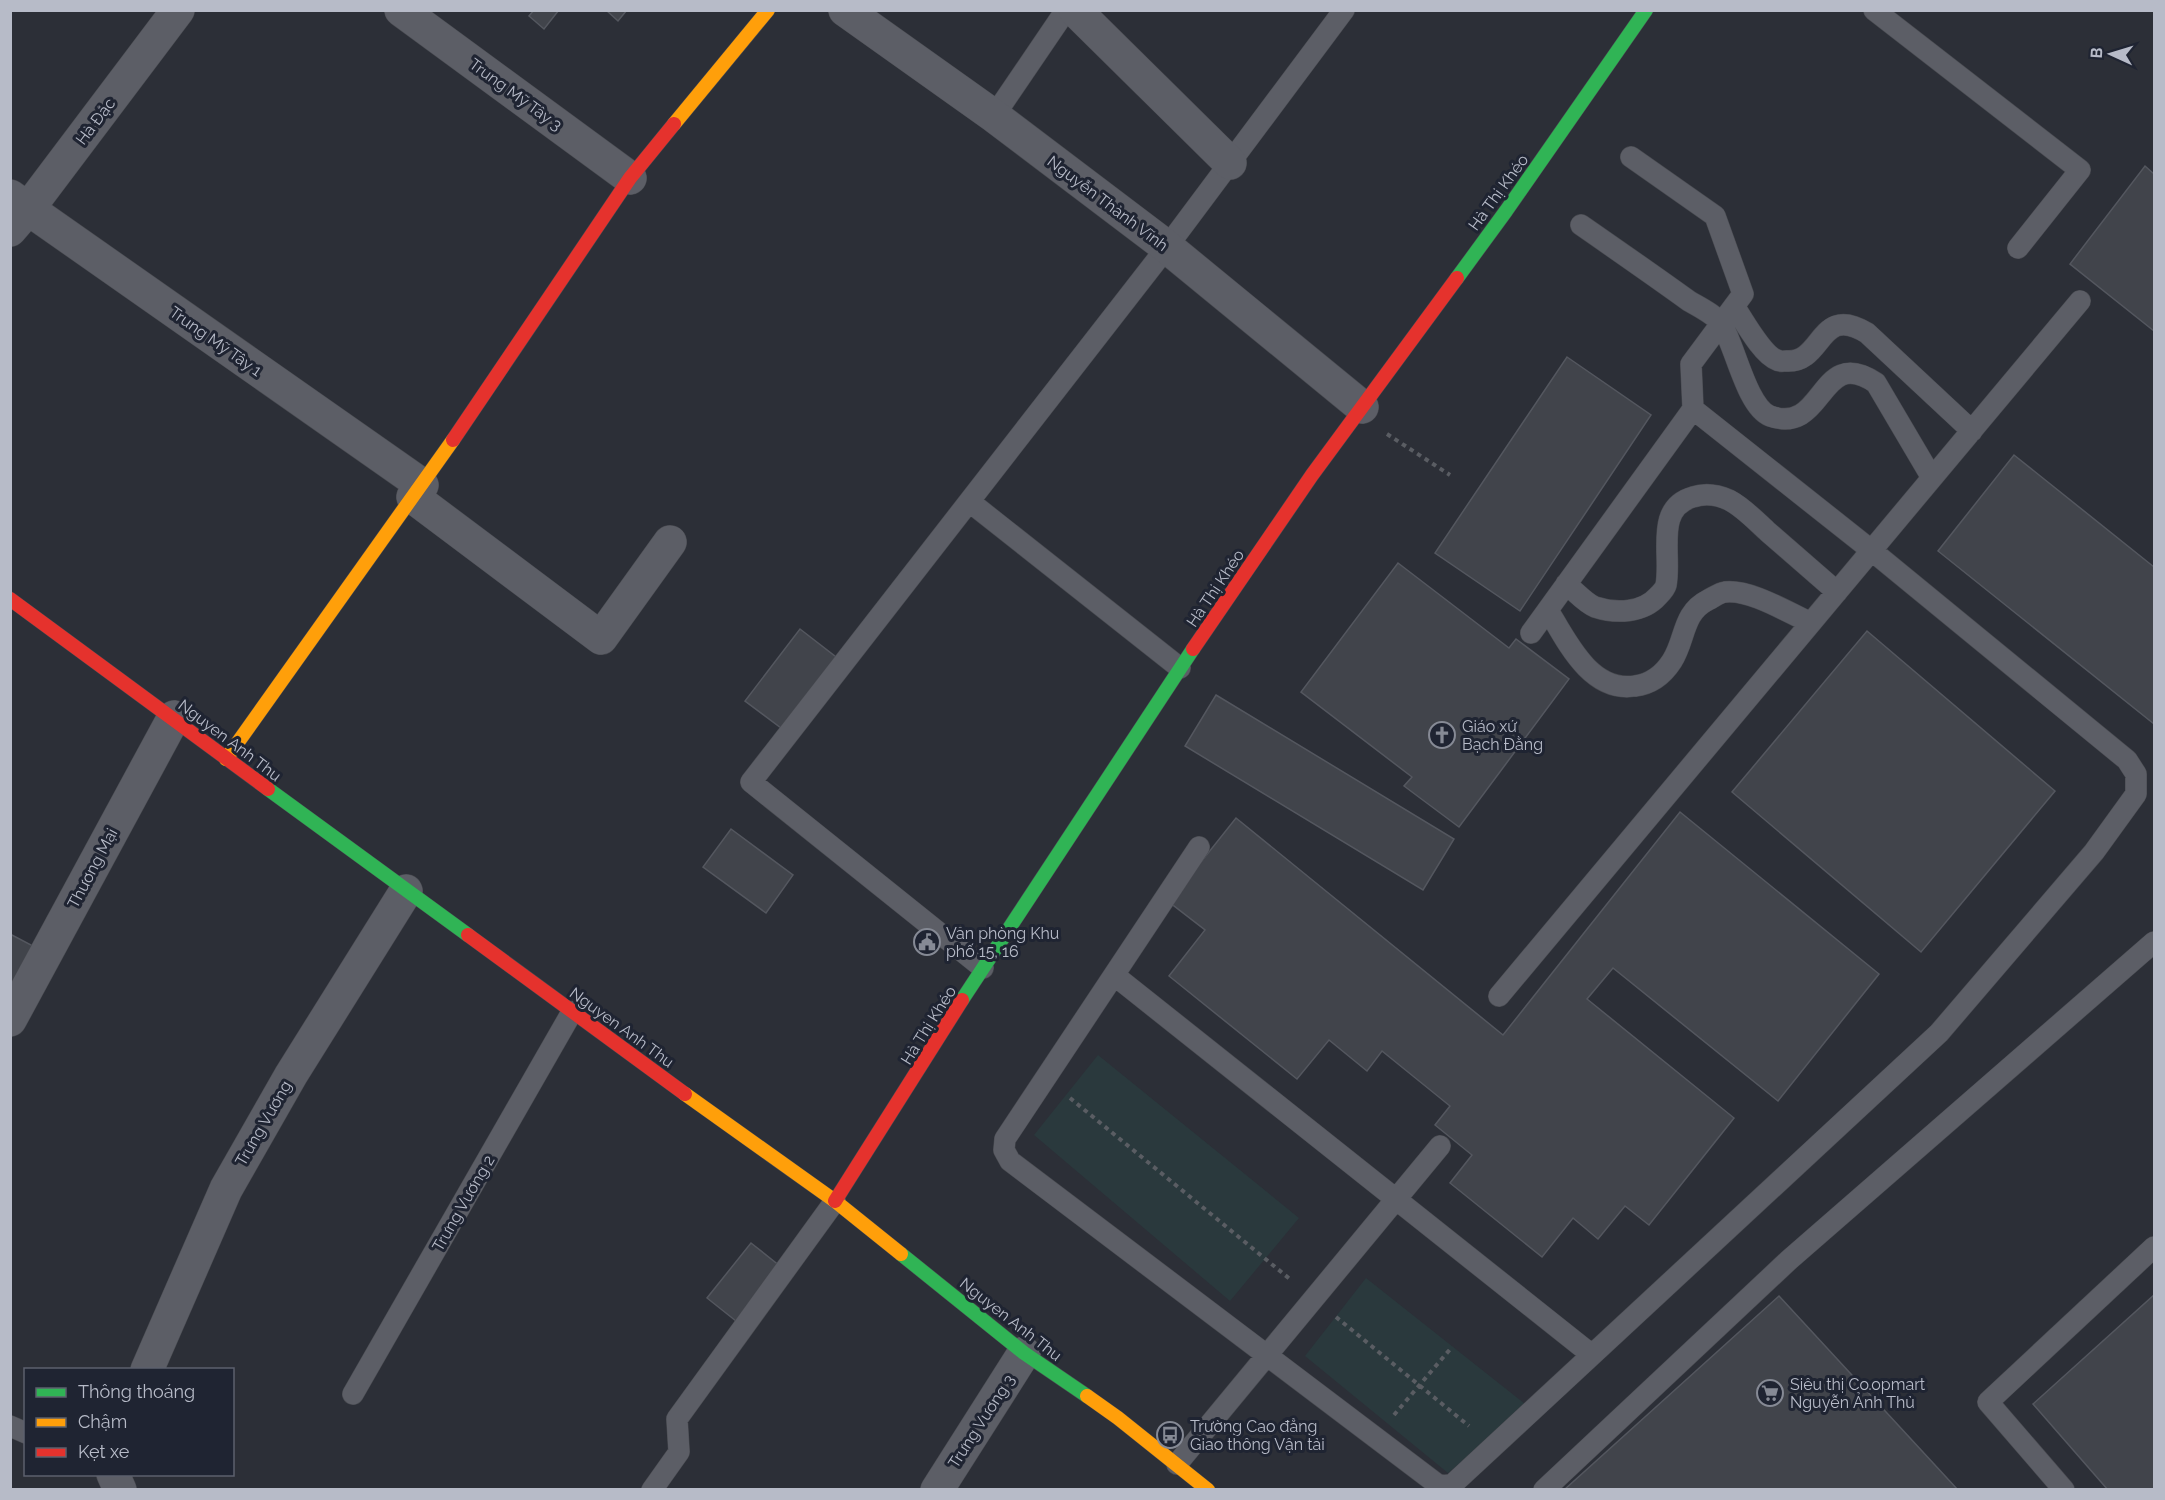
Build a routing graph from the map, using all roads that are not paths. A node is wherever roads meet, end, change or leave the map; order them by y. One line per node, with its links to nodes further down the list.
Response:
1 (178, 10): 14 (street, Hà Đặc)
2 (401, 10): 13 (street, Trung Mỹ Tây 3)
3 (768, 10): 13 (street)
4 (845, 10): 10 (street, Nguyễn Thành Vĩnh)
5 (1065, 10): 10 (lane)
6 (1076, 10): 12 (street)
7 (1344, 10): 12 (lane)
8 (1646, 10): 21 (street, Hà Thị Khéo)
9 (1874, 10): 17 (lane)
10 (994, 116): 16 (street, Nguyễn Thành Vĩnh)
11 (1631, 157): 19 (lane)
12 (1230, 163): 16 (lane)
13 (630, 178): 24 (street)
14 (16, 212): 24 (street, Trung Mỹ Tây 1)
15 (1581, 225): 19 (lane)
16 (1167, 247): 21 (street, Nguyễn Thành Vĩnh); 25 (lane)
17 (2018, 248)
18 (2080, 302): 22 (lane)
19 (1727, 315): 20 (lane); 22 (lane); 23 (lane)
20 (1693, 409): 27 (lane); 28 (lane)
21 (1359, 411): 34 (street, Hà Thị Khéo)
22 (1972, 431): 23 (lane)
23 (1932, 478): 27 (lane)
24 (417, 491): 26 (street, Trung Mỹ Tây 1); 36 (street)
25 (970, 502): 34 (lane); 40 (lane)
26 (670, 542)
27 (1871, 550): 29 (lane); 51 (lane)
28 (1566, 584): 29 (lane); 31 (lane)
29 (1837, 592): 32 (lane)
30 (10, 598): 35 (street, Nguyen Anh Thu)
31 (1548, 610): 32 (lane); 33 (lane)
32 (1811, 623): 42 (lane)
33 (1531, 633)
34 (1180, 669): 40 (street, Hà Thị Khéo)
35 (174, 717): 36 (street, Nguyen Anh Thu); 44 (street, Thương Mại)
36 (226, 759): 38 (street, Nguyen Anh Thu)
37 (1199, 847): 41 (lane)
38 (406, 891): 43 (street, Nguyen Anh Thu); 52 (street, Trưng Vương)
39 (2154, 942): 62 (lane)
40 (983, 968): 47 (street, Hà Thị Khéo)
41 (1114, 975): 46 (lane); 50 (lane)
42 (1499, 996)
43 (572, 1012): 47 (street, Nguyen Anh Thu); 53 (lane, Trưng Vương 2)
44 (10, 1020)
45 (1440, 1146): 46 (lane)
46 (1396, 1199): 50 (lane); 51 (lane)
47 (836, 1201): 49 (street, Nguyen Anh Thu); 59 (lane)
48 (2154, 1248): 63 (lane)
49 (1024, 1353): 56 (street, Nguyen Anh Thu); 60 (street, Trưng Vương 3)
50 (1268, 1355): 51 (lane); 56 (lane)
51 (1592, 1355)
52 (148, 1368)
53 (353, 1394)
54 (10, 1426): 55 (lane)
55 (24, 1432)
56 (1177, 1464): 61 (street, Nguyen Anh Thu)
57 (114, 1476): 58 (street)
58 (120, 1490)
59 (652, 1490)
60 (937, 1490)
61 (1208, 1490)
62 (1544, 1490)
63 (2064, 1490)

